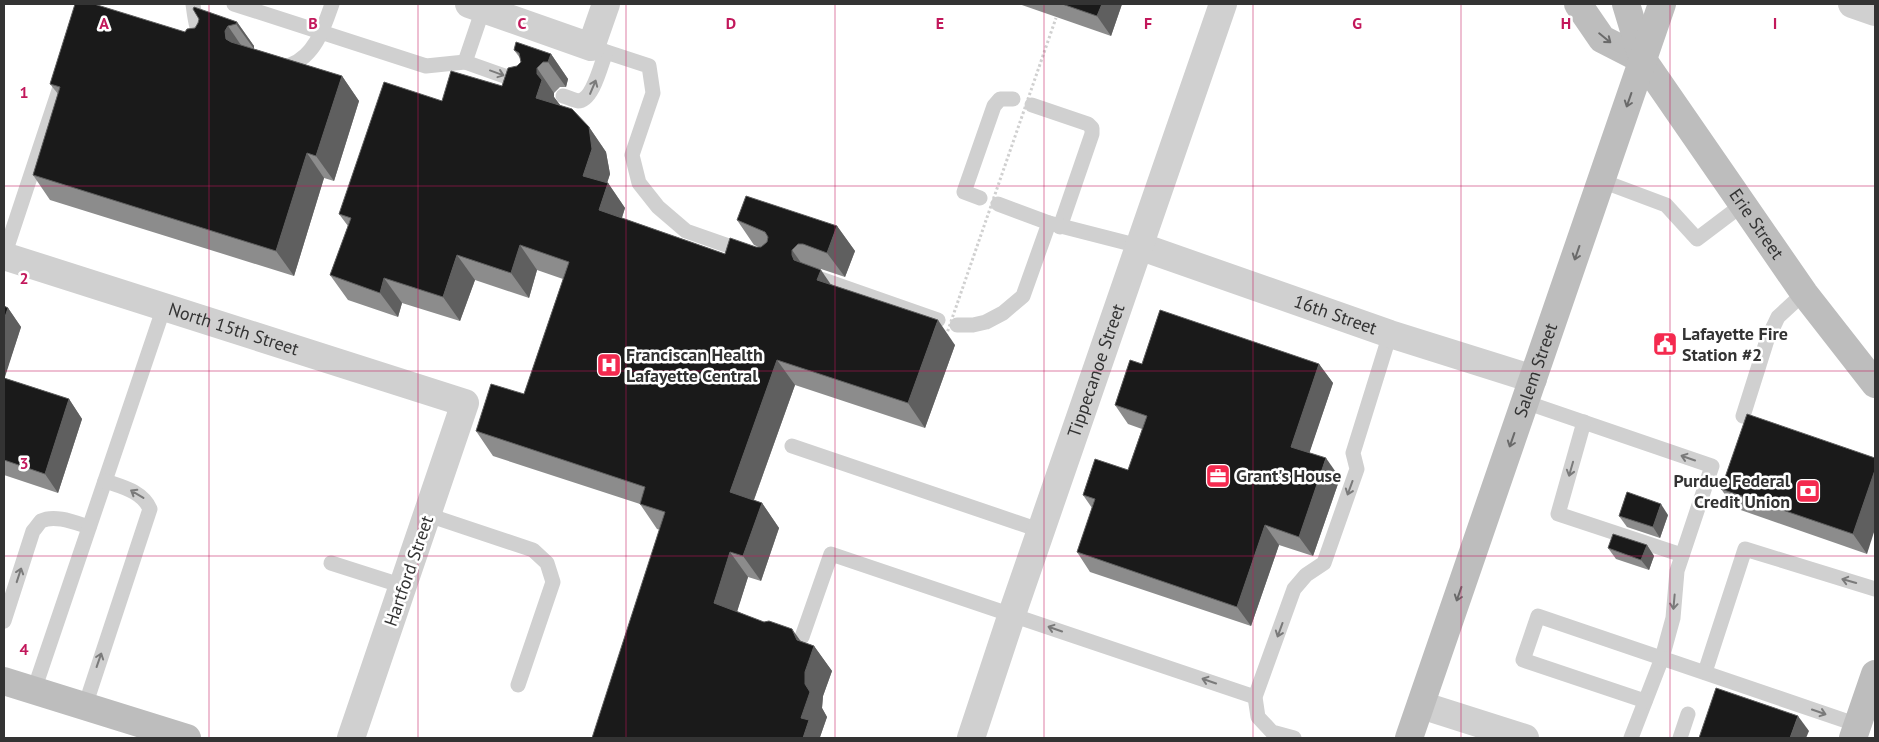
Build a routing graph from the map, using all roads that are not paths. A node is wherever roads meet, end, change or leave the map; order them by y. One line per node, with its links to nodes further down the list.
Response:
1 (193, 4): 13 (lane)
2 (234, 4): 12 (lane)
3 (332, 4): 12 (lane)
4 (606, 4): 14 (street)
5 (1223, 4): 28 (street, Tippecanoe Street)
6 (1578, 4): 16 (main road, Erie Street, one-way to 16)
7 (1626, 4): 16 (main road, Erie Street)
8 (1662, 4): 16 (main road, Salem Street)
9 (1852, 4): 11 (street)
10 (476, 6): 14 (street); 17 (lane)
11 (1875, 12)
12 (322, 32): 17 (lane); 18 (lane)
13 (207, 45)
14 (598, 49): 20 (lane, one-way to 14); 30 (lane)
15 (69, 60): 29 (lane)
16 (1642, 60): 23 (main road, Salem Street, one-way to 23); 26 (main road, Erie Street)
17 (466, 62): 19 (lane, one-way to 19)
18 (267, 63)
19 (528, 84)
20 (563, 96)
21 (1013, 98): 24 (lane)
22 (1032, 105): 27 (lane)
23 (1602, 181): 26 (lane); 38 (main road, Salem Street, one-way to 38)
24 (980, 198)
25 (998, 204): 27 (lane)
26 (1742, 205): 32 (main road, Erie Street)
27 (1055, 225): 28 (lane); 35 (lane)
28 (1139, 246): 36 (street, 16th Street); 46 (street, Tippecanoe Street)
29 (4, 256): 33 (street, North 15th Street)
30 (758, 256)
31 (818, 278): 34 (lane)
32 (1804, 294): 37 (main road, Erie Street); 40 (lane)
33 (164, 307): 39 (street, North 15th Street); 43 (lane)
34 (938, 320)
35 (957, 325)
36 (1390, 334): 38 (street, 16th Street); 60 (lane, one-way to 60)
37 (1875, 384)
38 (1529, 390): 41 (lane); 62 (main road, Salem Street, one-way to 62)
39 (465, 403): 44 (street, Hartford Street)
40 (1743, 416)
41 (1584, 422): 47 (lane, one-way to 47); 47 (lane, one-way to 41)
42 (792, 446): 46 (lane)
43 (105, 481): 45 (lane); 63 (lane, one-way to 43)
44 (428, 515): 49 (street, Hartford Street); 58 (lane)
45 (89, 527): 52 (lane, one-way to 45); 59 (lane)
46 (1042, 531): 51 (street, Tippecanoe Street)
47 (1682, 554): 54 (lane, one-way to 54)
48 (331, 563): 49 (lane)
49 (403, 586): 67 (street, Hartford Street)
50 (1875, 589): 55 (lane, one-way to 55)
51 (1012, 614): 53 (lane); 60 (lane, one-way to 51); 68 (street, Tippecanoe Street)
52 (4, 621)
53 (802, 637)
54 (1662, 658): 55 (lane); 61 (lane); 61 (lane)
55 (1705, 672): 65 (lane, one-way to 65)
56 (1875, 674): 65 (main road)
57 (4, 681): 59 (main road)
58 (518, 685)
59 (34, 690): 63 (main road)
60 (1255, 696): 69 (lane)
61 (1645, 701): 72 (lane)
62 (1421, 705): 70 (main road, Salem Street); 71 (street)
63 (85, 706): 66 (main road)
64 (1688, 714): 73 (lane)
65 (1855, 732)
66 (187, 738)
67 (351, 738)
68 (971, 738)
69 (1294, 738)
70 (1409, 738)
71 (1525, 738)
72 (1631, 738)
73 (1680, 738)

